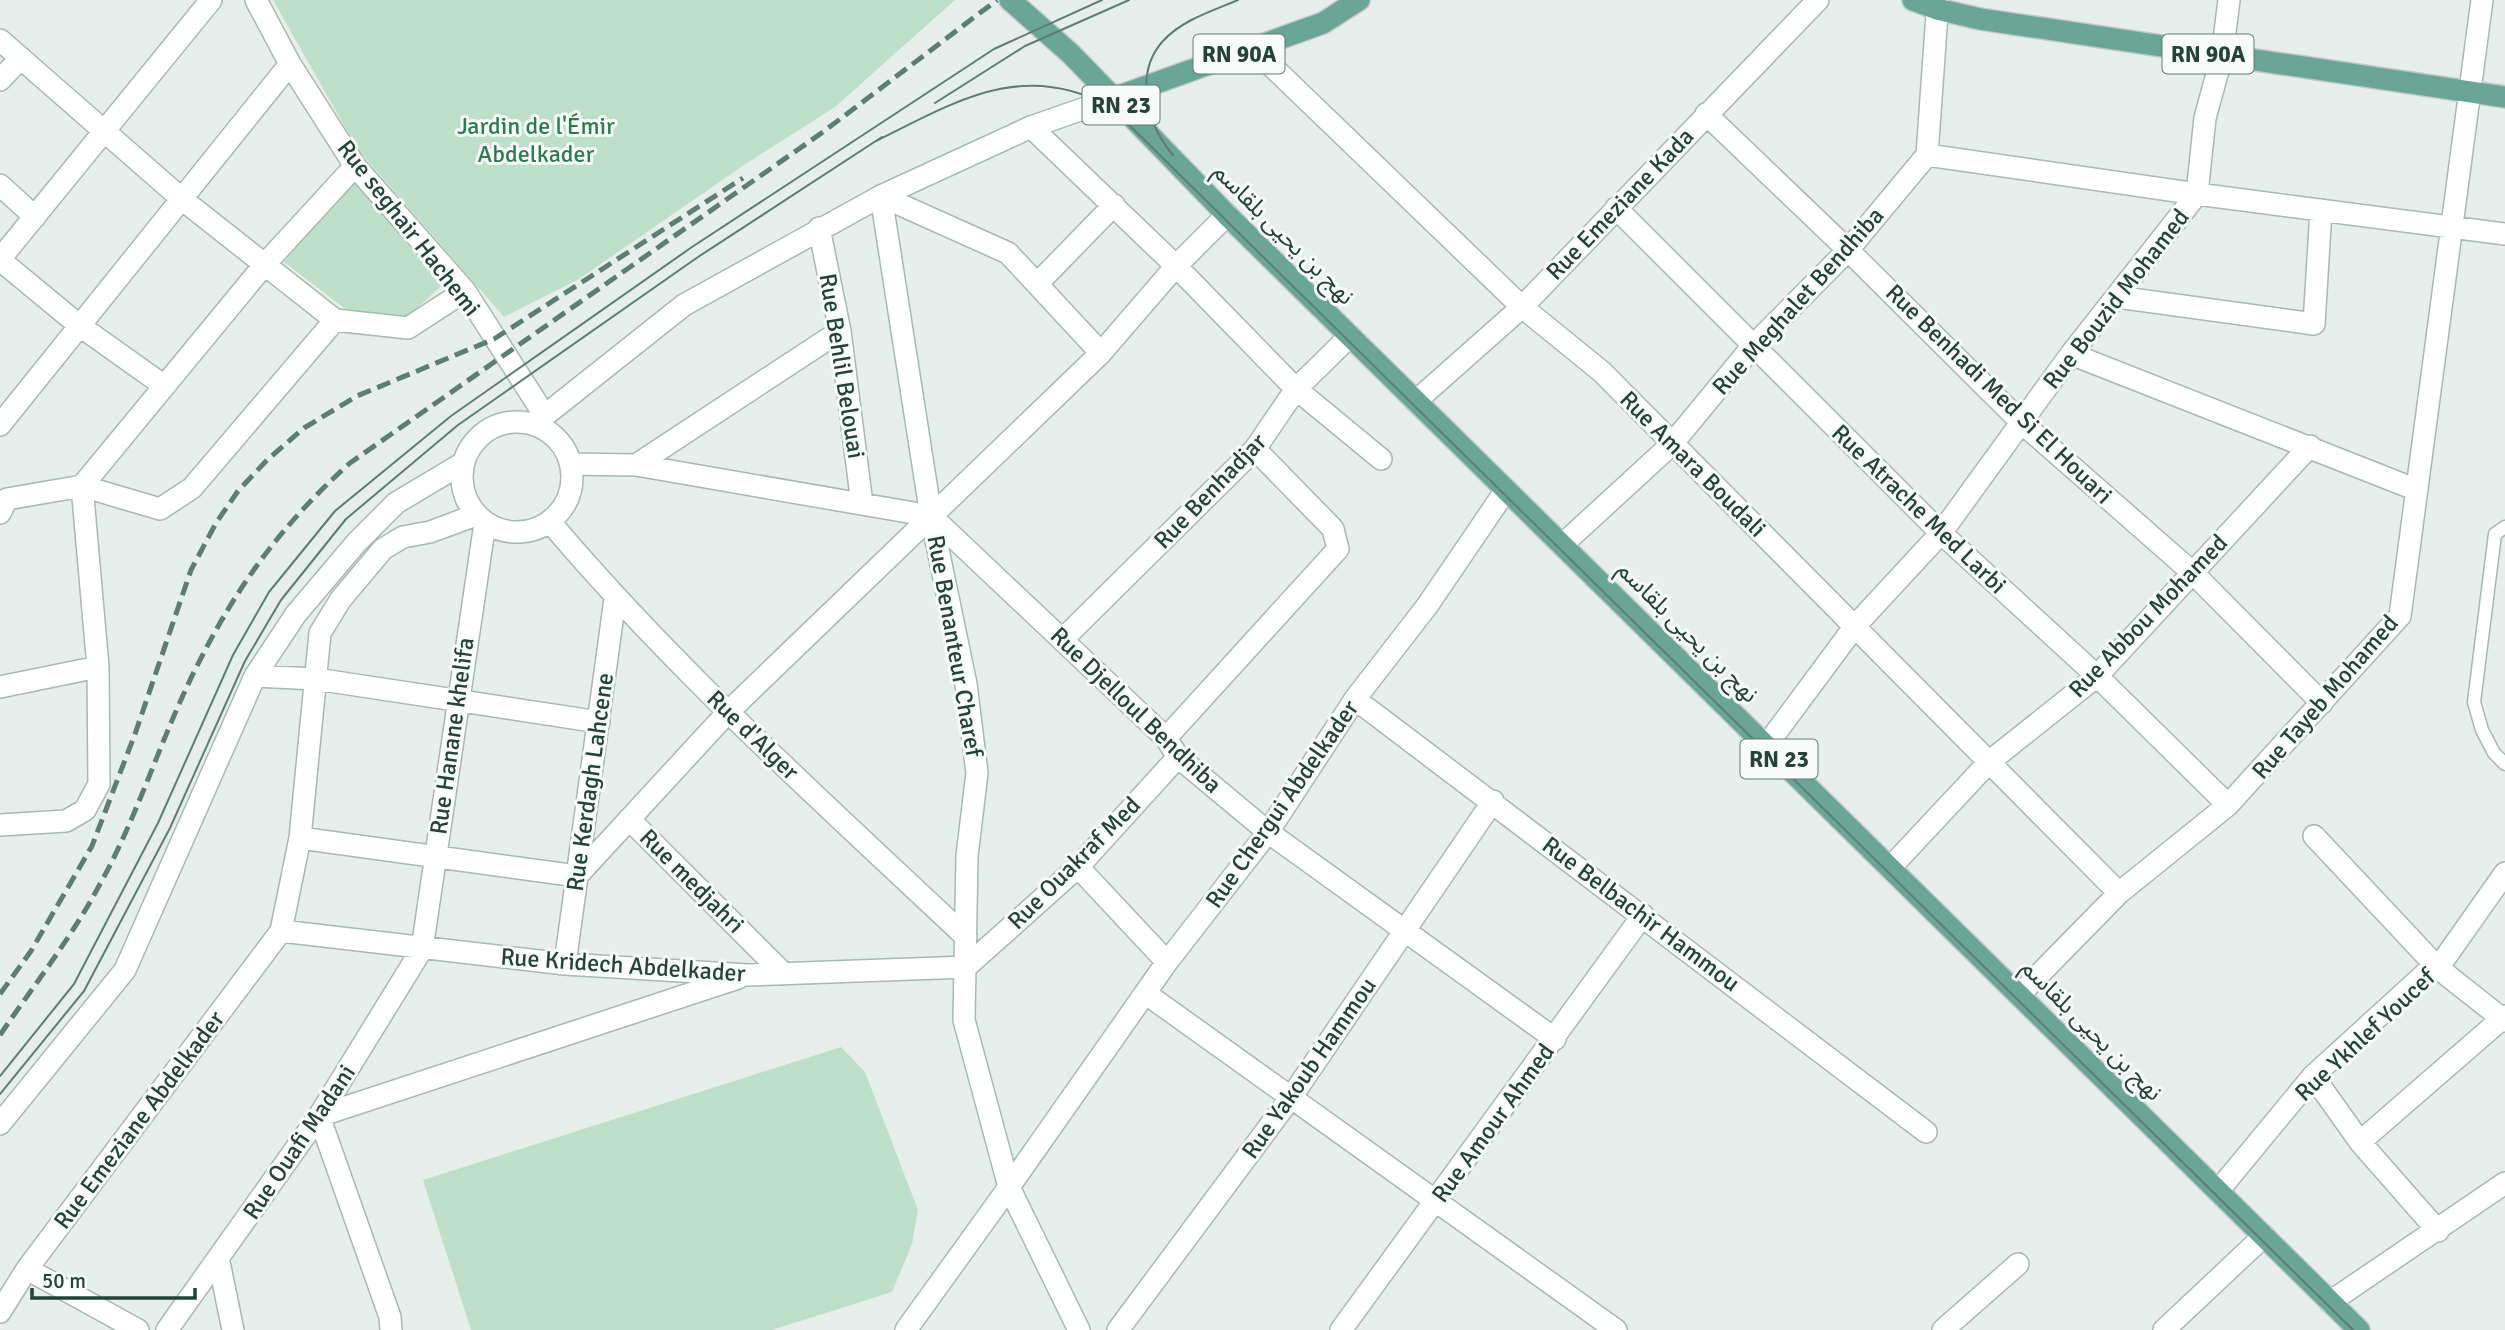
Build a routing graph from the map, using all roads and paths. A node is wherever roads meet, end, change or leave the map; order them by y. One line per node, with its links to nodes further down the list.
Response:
1 (211, 0): 21 (street)
2 (256, 0): 14 (street, Rue seghair Hachemi)
3 (1010, 0): 18 (main road, نهج بن يحيى بلقاسم / RN 23)
4 (1359, 0): 11 (main road, RN 90A)
5 (1818, 0): 19 (street, Rue Emeziane Kada)
6 (1913, 0): 9 (main road, RN 90A)
7 (2229, 0): 12 (street, Rue Bouzid Mohamed)
8 (2482, 0): 16 (street, Rue Tayeb Mohamed)
9 (1937, 5): 12 (main road, RN 90A); 22 (street)
10 (0, 40): 13 (street)
11 (1254, 49): 18 (main road, RN 90A); 43 (street, Rue Amara Boudali)
12 (2222, 56): 16 (main road, RN 90A); 25 (street, Rue Bouzid Mohamed)
13 (21, 58): 15 (street); 21 (street)
14 (290, 64): 23 (street, Rue seghair Hachemi); 27 (street)
15 (0, 80)
16 (2472, 92): 17 (main road, RN 90A); 33 (street, Rue Tayeb Mohamed)
17 (2505, 97)
18 (1114, 98): 20 (street); 31 (main road, نهج بن يحيى بلقاسم / RN 23)
19 (1706, 114): 29 (street, Rue Emeziane Kada); 36 (street, Rue Benhadi Med Si El Houari)
20 (1031, 127): 26 (street); 28 (street)
21 (103, 132): 27 (street); 32 (street)
22 (1927, 155): 25 (street); 36 (street, Rue Meghalet Bendhiba)
23 (355, 166): 38 (street); 41 (street, Rue seghair Hachemi)
24 (0, 185): 32 (street)
25 (2197, 194): 30 (street); 42 (street, Rue Bouzid Mohamed)
26 (881, 196): 34 (street); 40 (street); 69 (street, Rue Benanteur Charef)
27 (183, 200): 38 (street); 45 (street)
28 (1114, 205): 39 (street); 40 (street)
29 (1616, 208): 43 (street, Rue Emeziane Kada); 48 (street, Rue Atrache Med Larbi)
30 (2321, 210): 33 (street); 42 (street)
31 (1227, 215): 39 (street); 47 (main road, نهج بن يحيى بلقاسم / RN 23)
32 (35, 216): 37 (street)
33 (2454, 227): 35 (street); 66 (street, Rue Tayeb Mohamed)
34 (819, 228): 46 (street, Rue Behlil Belouai); 54 (street)
35 (2505, 234)
36 (1848, 250): 48 (street, Rue Meghalet Bendhiba); 55 (street, Rue Benhadi Med Si El Houari)
37 (0, 259): 45 (street)
38 (265, 264): 44 (street); 51 (street)
39 (1176, 266): 49 (street); 52 (street)
40 (1037, 284): 49 (street)
41 (465, 291): 44 (street); 54 (street, Rue seghair Hachemi)
42 (2117, 297): 50 (street, Rue Bouzid Mohamed)
43 (1522, 307): 53 (street, Rue Emeziane Kada); 57 (street, Rue Amara Boudali)
44 (335, 320): 64 (street)
45 (80, 326): 51 (street); 56 (street)
46 (840, 331): 63 (street); 67 (street, Rue Behlil Belouai)
47 (1350, 336): 52 (street, Rue Benhadjar); 53 (main road, نهج بن يحيى بلقاسم / RN 23)
48 (1752, 347): 57 (street, Rue Meghalet Bendhiba); 73 (street, Rue Atrache Med Larbi)
49 (1101, 354): 69 (street)
50 (2071, 354): 55 (street, Rue Bouzid Mohamed); 58 (street)
51 (163, 385): 64 (street)
52 (1296, 389): 59 (street, Rue Benhadjar); 60 (street)
53 (1416, 401): 65 (main road, نهج بن يحيى بلقاسم / RN 23)
54 (539, 420): 61 (street); 62 (street)
55 (2021, 422): 73 (street, Rue Bouzid Mohamed); 75 (street, Rue Benhadi Med Si El Houari)
56 (0, 425)
57 (1672, 444): 74 (street, Rue Meghalet Bendhiba); 77 (street, Rue Amara Boudali)
58 (2311, 446): 66 (street); 75 (street, Rue Abbou Mohamed)
59 (1255, 449): 78 (street, Rue Benhadjar); 89 (street)
60 (1381, 459)
61 (463, 463): 70 (street); 80 (street)
62 (571, 464): 63 (street); 71 (street)
63 (636, 465): 67 (street)
64 (82, 486): 68 (street); 79 (street)
65 (1506, 490): 74 (main road, نهج بن يحيى بلقاسم / RN 23); 84 (street, Rue Chergui Abdelkader)
66 (2417, 490): 86 (street, Rue Tayeb Mohamed)
67 (862, 505): 69 (street)
68 (0, 513)
69 (931, 516): 78 (street, Rue Djelloul Bendhiba); 87 (street); 110 (street, Rue Benanteur Charef)
70 (480, 519): 71 (street); 82 (street); 85 (street, Rue Hanane khelifa)
71 (550, 522): 76 (street, Rue d'Alger)
72 (2505, 527): 93 (lane)
73 (1941, 533): 77 (street, Rue Bouzid Mohamed); 81 (street, Rue Atrache Med Larbi)
74 (1562, 545): 90 (main road, نهج بن يحيى بلقاسم / RN 23)
75 (2193, 573): 81 (street, Rue Abbou Mohamed); 86 (street, Rue Benhadi Med Si El Houari)
76 (615, 599): 87 (street, Rue d'Alger); 88 (street, Rue Kerdagh Lahcene)
77 (1855, 626): 90 (street, Rue Bouzid Mohamed); 92 (street, Rue Amara Boudali)
78 (1063, 639): 89 (street, Rue Djelloul Bendhiba)
79 (98, 667): 83 (street); 97 (street)
80 (255, 676): 82 (street); 125 (street)
81 (2097, 676): 92 (street, Rue Abbou Mohamed); 95 (street, Rue Atrache Med Larbi)
82 (317, 679): 85 (street); 100 (street)
83 (0, 687)
84 (1355, 699): 94 (street, Rue Belbachir Hammou); 98 (street, Rue Chergui Abdelkader)
85 (456, 701): 88 (street); 101 (street, Rue Hanane khelifa)
86 (2322, 703): 95 (street, Rue Tayeb Mohamed)
87 (728, 712): 96 (street); 110 (street, Rue d'Alger)
88 (599, 722): 105 (street, Rue Kerdagh Lahcene)
89 (1166, 738): 91 (street, Rue Djelloul Bendhiba)
90 (1766, 746): 103 (main road, نهج بن يحيى بلقاسم / RN 23)
91 (1178, 757): 98 (street, Rue Djelloul Bendhiba); 102 (street, Rue Ouakraf Med)
92 (1989, 762): 103 (street, Rue Abbou Mohamed); 106 (street, Rue Amara Boudali)
93 (2505, 764)
94 (1493, 801): 107 (street, Rue Belbachir Hammou); 108 (street, Rue Yakoub Hammou)
95 (2228, 805): 106 (street, Rue Tayeb Mohamed)
96 (629, 819): 105 (street); 116 (street, Rue medjahri)
97 (0, 825)
98 (1268, 832): 108 (street, Rue Djelloul Bendhiba); 112 (street, Rue Chergui Abdelkader)
99 (2314, 836): 115 (street)
100 (300, 838): 101 (street); 109 (street)
101 (435, 856): 105 (street); 111 (street, Rue Hanane khelifa)
102 (1078, 867): 112 (street); 114 (street, Rue Ouakraf Med)
103 (1890, 868): 119 (main road, نهج بن يحيى بلقاسم / RN 23)
104 (2505, 873): 115 (street, Rue Ykhlef Youcef)
105 (577, 876): 113 (street, Rue Kerdagh Lahcene)
106 (2119, 893): 119 (street, Rue Tayeb Mohamed)
107 (1643, 915): 121 (street, Rue Amour Ahmed); 126 (street, Rue Belbachir Hammou)
108 (1406, 929): 121 (street, Rue Djelloul Bendhiba); 123 (street, Rue Yakoub Hammou)
109 (281, 931): 111 (street, Rue Kridech Abdelkader); 136 (street, Rue Emeziane Abdelkader)
110 (966, 937): 114 (street, Rue Benanteur Charef)
111 (422, 949): 113 (street, Rue Kridech Abdelkader); 124 (street, Rue Ouafi Madani)
112 (1167, 962): 118 (street, Rue Chergui Abdelkader)
113 (565, 964): 117 (street, Rue Kridech Abdelkader)
114 (966, 967): 116 (street, Rue Kridech Abdelkader); 129 (street, Rue Benanteur Charef)
115 (2438, 968): 120 (street); 122 (street, Rue Ykhlef Youcef)
116 (784, 974): 117 (street, Rue Kridech Abdelkader)
117 (748, 975): 124 (street)
118 (1145, 993): 123 (street); 129 (street, Rue Chergui Abdelkader)
119 (2019, 995): 130 (main road, نهج بن يحيى بلقاسم / RN 23)
120 (2504, 1019): 127 (street)
121 (1555, 1039): 131 (street, Rue Amour Ahmed)
122 (2313, 1076): 127 (street); 130 (street, Rue Ykhlef Youcef)
123 (1292, 1096): 131 (street); 145 (street, Rue Yakoub Hammou)
124 (319, 1116): 134 (street, Rue Ouafi Madani); 142 (street)
125 (0, 1124)
126 (1926, 1132)
127 (2360, 1142): 132 (street)
128 (2505, 1183): 132 (street)
129 (1009, 1187): 143 (street, Rue Chergui Abdelkader); 144 (street, Rue Benanteur Charef)
130 (2218, 1191): 133 (main road, نهج بن يحيى بلقاسم / RN 23)
131 (1436, 1200): 146 (street, Rue Amour Ahmed); 147 (street)
132 (2438, 1231): 137 (street)
133 (2264, 1237): 137 (main road, نهج بن يحيى بلقاسم / RN 23); 149 (street)
134 (219, 1262): 140 (street, Rue Ouafi Madani); 141 (street)
135 (2018, 1264): 148 (street)
136 (27, 1269): 138 (street, Rue Emeziane Abdelkader); 139 (street)
137 (2330, 1302): 150 (main road, نهج بن يحيى بلقاسم / RN 23); 151 (main road, نهج بن يحيى بلقاسم / RN 23)
138 (0, 1312)
139 (138, 1330)
140 (167, 1330)
141 (233, 1330)
142 (391, 1330)
143 (906, 1330)
144 (1079, 1330)
145 (1118, 1330)
146 (1341, 1330)
147 (1616, 1330)
148 (1943, 1330)
149 (2164, 1330)
150 (2359, 1330)
151 (2374, 1330)

